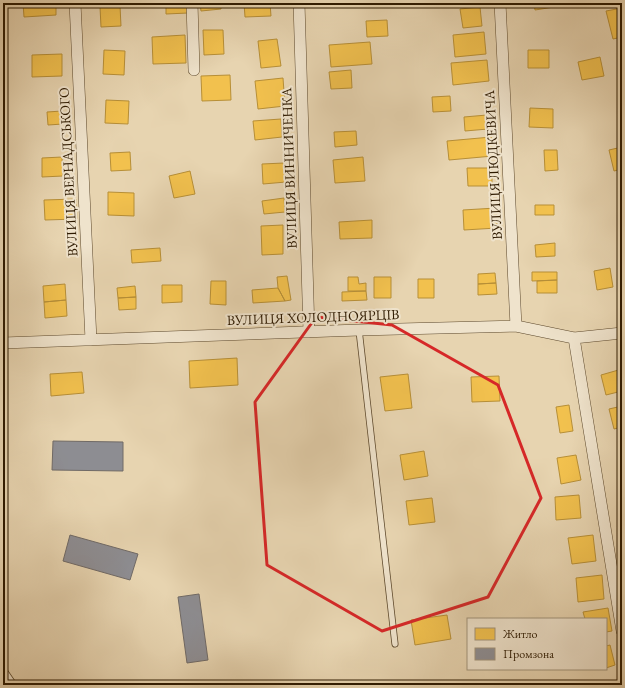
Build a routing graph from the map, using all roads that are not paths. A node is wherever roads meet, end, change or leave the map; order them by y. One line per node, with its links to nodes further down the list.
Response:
1 (75, 3): 11 (street, ВУЛИЦЯ ВЕРНАДСЬКОГО)
2 (192, 3): 5 (street)
3 (299, 3): 8 (street, ВУЛИЦЯ ВИННИЧЕНКА)
4 (500, 3): 6 (street, ВУЛИЦЯ ЛЮДКЕВИЧА)
5 (194, 70)
6 (516, 326): 7 (street, ВУЛИЦЯ ХОЛОДНОЯРЦІВ); 10 (street, ВУЛИЦЯ ХОЛОДНОЯРЦІВ)
7 (359, 330): 8 (street, ВУЛИЦЯ ХОЛОДНОЯРЦІВ); 14 (lane)
8 (309, 332): 11 (street, ВУЛИЦЯ ХОЛОДНОЯРЦІВ)
9 (622, 333): 10 (street, ВУЛИЦЯ ХОЛОДНОЯРЦІВ)
10 (574, 338): 13 (street)
11 (91, 340): 12 (street, ВУЛИЦЯ ХОЛОДНОЯРЦІВ)
12 (3, 343)
13 (622, 631)
14 (395, 644)
15 (3, 669): 16 (lane)
16 (14, 685)

